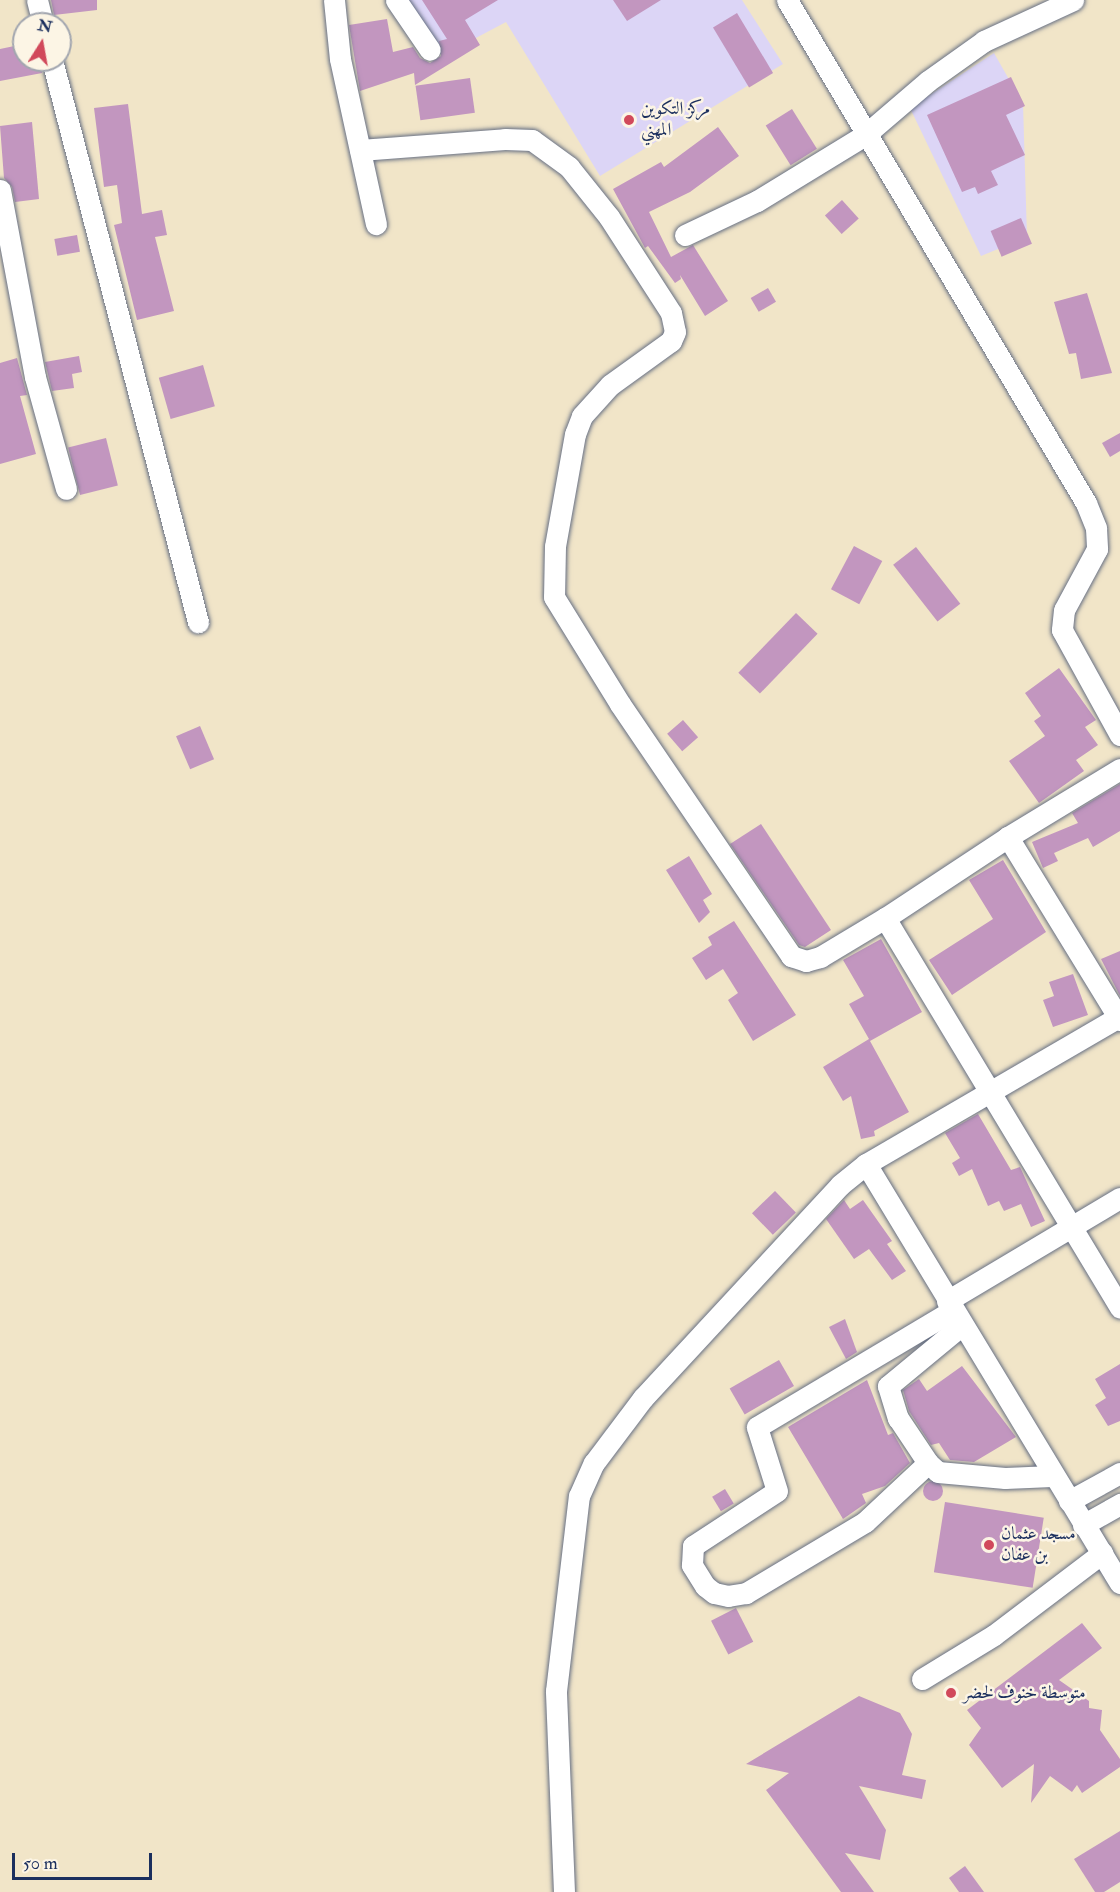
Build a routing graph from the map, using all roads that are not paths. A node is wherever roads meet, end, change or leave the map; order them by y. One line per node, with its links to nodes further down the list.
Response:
1 (334, 0): 8 (street)
2 (396, 0): 5 (street)
3 (787, 0): 7 (street)
4 (1073, 0): 7 (street)
5 (430, 50)
6 (55, 72): 14 (street)
7 (865, 135): 11 (street); 15 (street)
8 (360, 150): 10 (street); 18 (street)
9 (1, 195): 12 (street)
10 (376, 224)
11 (685, 235)
12 (7, 253): 13 (street)
13 (66, 489)
14 (198, 622)
15 (1120, 735)
16 (1120, 769): 17 (street)
17 (1008, 837): 18 (street); 19 (street)
18 (885, 918): 20 (street)
19 (1119, 1018): 20 (street)
20 (988, 1093): 21 (street); 23 (street)
21 (866, 1164): 25 (street); 35 (street)
22 (1120, 1198): 23 (street)
23 (1071, 1227): 24 (street); 25 (street)
24 (1120, 1308)
25 (954, 1312): 26 (street); 26 (street); 28 (street)
26 (927, 1463): 28 (street)
27 (1120, 1473): 29 (street)
28 (1052, 1476): 29 (street)
29 (1069, 1501): 31 (street)
30 (1120, 1504): 31 (street)
31 (1083, 1525): 32 (street)
32 (1102, 1553): 33 (street); 34 (street)
33 (1120, 1583)
34 (922, 1679)
35 (564, 1892)

